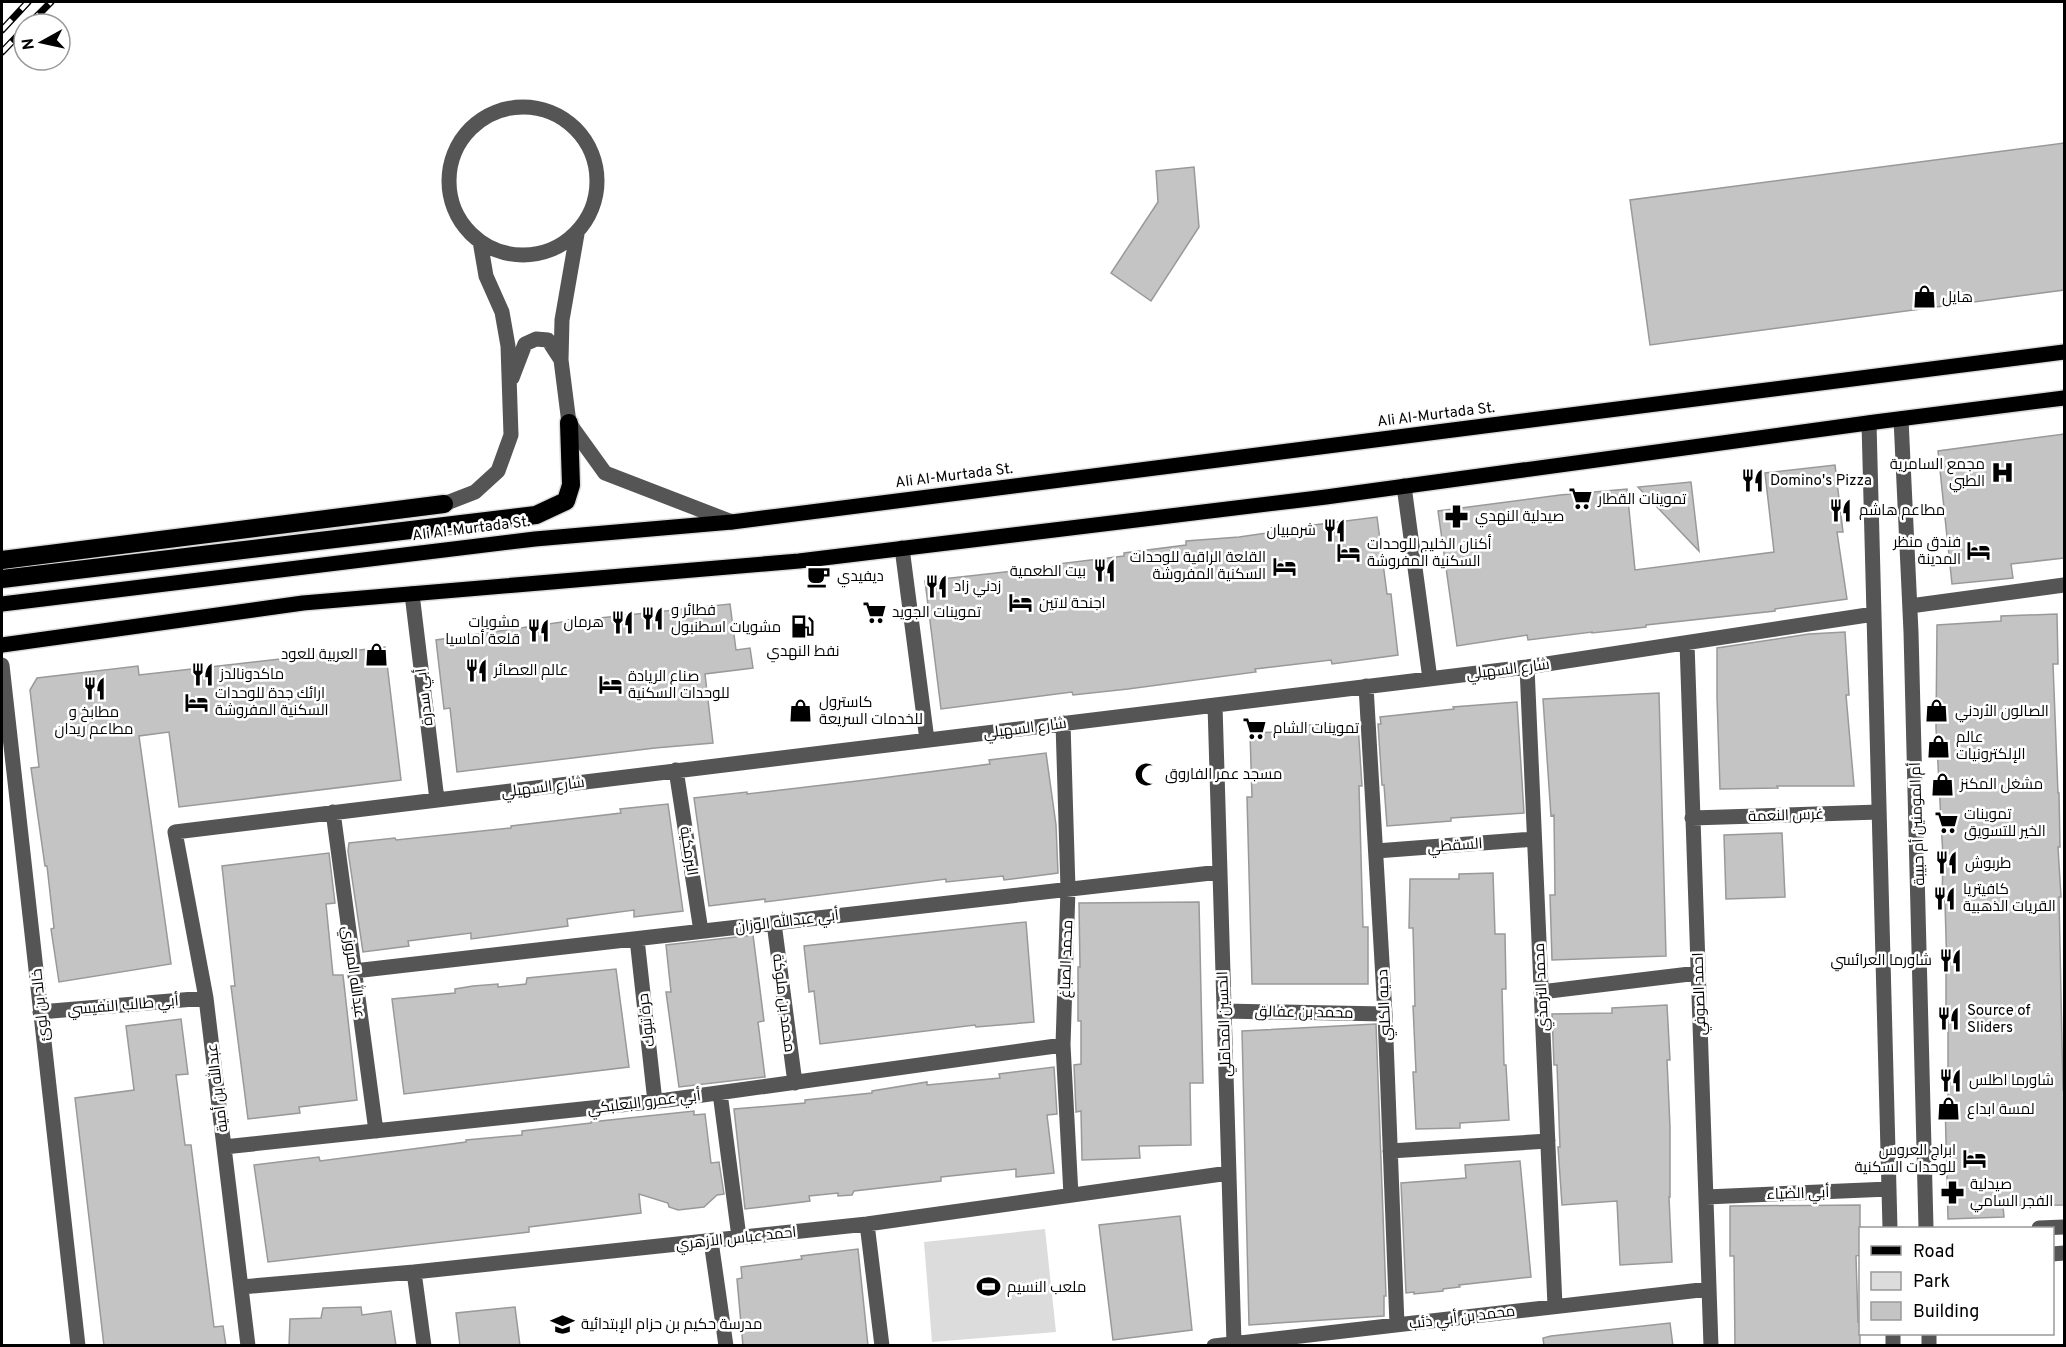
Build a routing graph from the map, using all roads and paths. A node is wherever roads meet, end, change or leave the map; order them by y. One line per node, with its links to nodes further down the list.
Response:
1 (576, 234): 2 (street); 2 (street); 4 (street)
2 (480, 241): 5 (street)
3 (2064, 352): 12 (main road, Ali Al-Murtada St.)
4 (561, 360): 5 (street); 9 (street)
5 (510, 383): 11 (street)
6 (2064, 398): 7 (main road)
7 (1901, 419): 8 (main road); 19 (street, أم المومنين أم حبيبة)
8 (1872, 422): 10 (main road); 20 (street)
9 (569, 423): 12 (street); 15 (highway)
10 (1404, 486): 13 (main road); 25 (street)
11 (444, 504): 14 (highway)
12 (732, 522): 18 (main road, Ali Al-Murtada St.)
13 (902, 548): 17 (main road); 29 (street)
14 (2, 560)
15 (2, 579)
16 (2064, 585): 19 (street)
17 (412, 594): 22 (main road); 31 (street, أبي سدرة)
18 (2, 604)
19 (1910, 606): 64 (street, أم المومنين أم حبيبة)
20 (1874, 615): 21 (street, شارع السهيلي); 33 (street)
21 (1687, 643): 24 (street, شارع السهيلي); 34 (street, احمد الصوفي)
22 (2, 645)
23 (2, 665): 48 (street, خالد بن لوئ)
24 (1527, 667): 25 (street, شارع السهيلي); 36 (street, محمد الترمذي)
25 (1430, 678): 26 (street, شارع السهيلي)
26 (1366, 686): 27 (street, شارع السهيلي); 37 (street, دحيه الكلبي)
27 (1215, 705): 28 (street, شارع السهيلي); 38 (street, الحسين المحاملي)
28 (1063, 723): 29 (street, شارع السهيلي); 39 (street, محمد الصباغ)
29 (927, 740): 30 (street, شارع السهيلي)
30 (676, 770): 31 (street, شارع السهيلي); 41 (street, البرمكية)
31 (437, 800): 32 (street, شارع السهيلي)
32 (333, 812): 35 (street, شارع السهيلي); 43 (street, عبدالله المروزي)
33 (1879, 812): 34 (street, غرس النعمة); 59 (street)
34 (1692, 818): 44 (street, احمد الصوفي)
35 (175, 832): 46 (street, عبدالله بن أمية)
36 (1534, 839): 37 (street, السقطي); 45 (street, محمد الترمذي)
37 (1376, 850): 49 (street, دحيه الكلبي)
38 (1220, 872): 39 (street, أبي عبدالله الوزان); 47 (street, الحسين المحاملي)
39 (1068, 889): 40 (street, أبي عبدالله الوزان); 50 (street, محمد الصباغ)
40 (774, 923): 41 (street, أبي عبدالله الوزان); 51 (street, محمد بن ملوكة)
41 (701, 931): 42 (street, أبي عبدالله الوزان)
42 (637, 939): 43 (street, أبي عبدالله الوزان); 53 (street, حرة تبوك)
43 (354, 971): 54 (street, عبدالله المروزي)
44 (1698, 973): 45 (street); 61 (street, احمد الصوفي)
45 (1541, 992): 55 (street, محمد الترمذي)
46 (206, 998): 48 (street, أبي طالب النفيسي); 56 (street, عبدالله بن أمية)
47 (1224, 1011): 49 (street, محمد بن عفالق); 58 (street, الحسين المحاملي)
48 (40, 1012): 73 (street, خالد بن لوئ)
49 (1385, 1014): 57 (street, دحيه الكلبي)
50 (1063, 1045): 51 (street, أبي عمرو البعلبكي); 60 (street, محمد الصباغ)
51 (795, 1083): 52 (street, أبي عمرو البعلبكي)
52 (720, 1093): 53 (street, أبي عمرو البعلبكي); 65 (street)
53 (655, 1102): 54 (street, أبي عمرو البعلبكي)
54 (376, 1131): 56 (street, أبي عمرو البعلبكي)
55 (1548, 1141): 57 (street); 70 (street, محمد الترمذي)
56 (224, 1147): 68 (street, عبدالله بن أمية)
57 (1390, 1151): 71 (street, دحيه الكلبي)
58 (1229, 1173): 60 (street, احمد عباس الازهري); 72 (street, الحسين المحاملي)
59 (1889, 1190): 61 (street, أبي الضياء); 63 (street)
60 (1071, 1195): 62 (street, احمد عباس الازهري)
61 (1706, 1197): 69 (street, احمد الصوفي)
62 (867, 1224): 65 (street, احمد عباس الازهري); 77 (street)
63 (1890, 1227)
64 (1926, 1227)
65 (739, 1237): 66 (street, احمد عباس الازهري)
66 (711, 1241): 67 (street, احمد عباس الازهري); 76 (street)
67 (414, 1272): 68 (street, احمد عباس الازهري); 75 (street)
68 (241, 1287): 74 (street, عبدالله بن أمية)
69 (1709, 1289): 70 (street, محمد بن أبي ذئب); 79 (street, احمد الصوفي)
70 (1555, 1306): 71 (street, محمد بن أبي ذئب)
71 (1397, 1325): 72 (street, محمد بن أبي ذئب)
72 (1234, 1343): 78 (street, محمد بن أبي ذئب)
73 (78, 1346)
74 (248, 1346)
75 (424, 1346)
76 (726, 1346)
77 (882, 1346)
78 (1214, 1346)
79 (1712, 1346)

